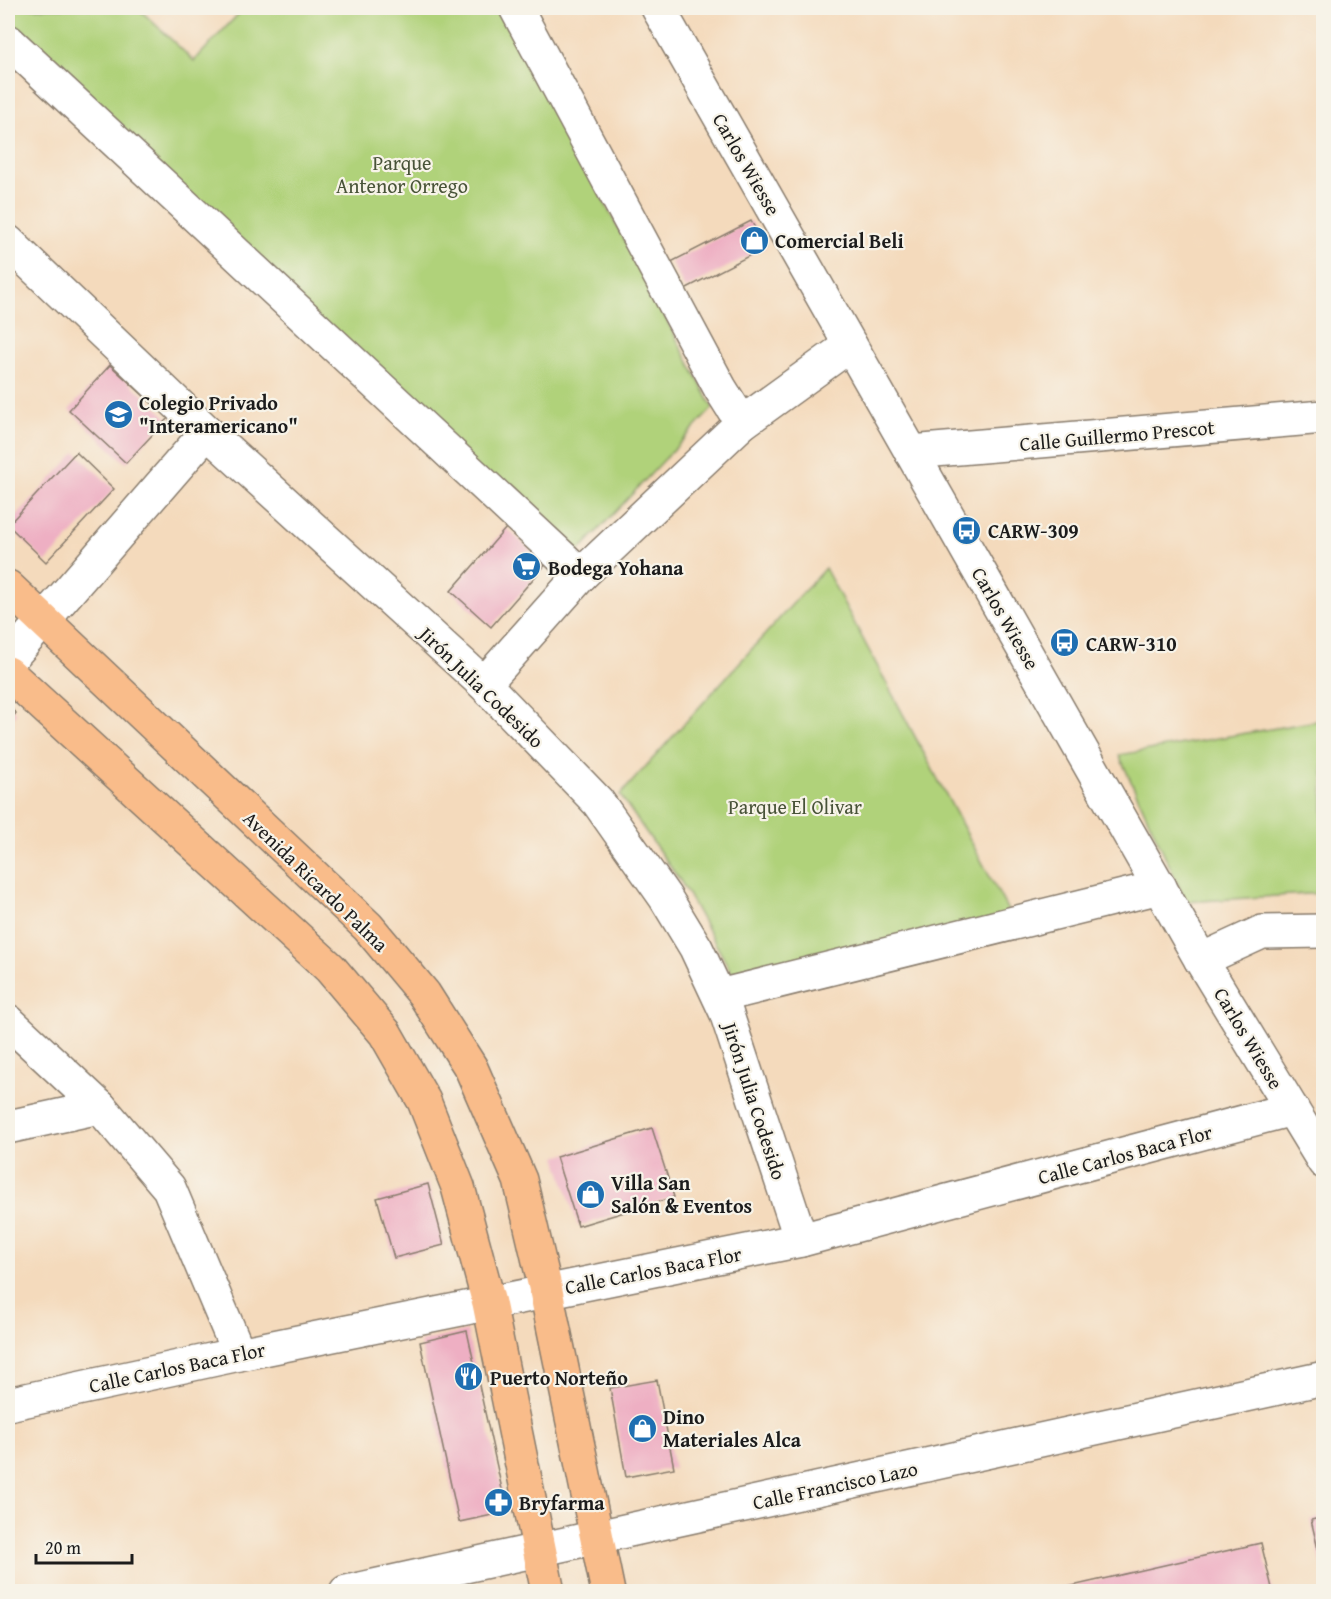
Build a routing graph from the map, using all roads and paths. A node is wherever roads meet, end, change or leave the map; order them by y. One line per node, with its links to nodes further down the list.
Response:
1 (516, 8): 7 (street)
2 (658, 8): 5 (street, Carlos Wiesse)
3 (8, 41): 10 (street)
4 (8, 242): 8 (street, Jirón Julia Codesido)
5 (850, 345): 7 (street); 9 (street, Carlos Wiesse)
6 (1323, 417): 9 (street, Calle Guillermo Prescot)
7 (742, 423): 10 (street)
8 (207, 432): 12 (street); 15 (street, Jirón Julia Codesido)
9 (911, 452): 16 (street, Carlos Wiesse)
10 (581, 575): 15 (street)
11 (8, 587): 12 (main road, Avenida Ricardo Palma)
12 (43, 621): 13 (street); 26 (main road, Avenida Ricardo Palma)
13 (8, 661)
14 (8, 673): 27 (main road)
15 (484, 684): 19 (street, Jirón Julia Codesido)
16 (1160, 888): 18 (street, Carlos Wiesse); 19 (street)
17 (1323, 931): 18 (street)
18 (1201, 960): 22 (street, Carlos Wiesse)
19 (719, 996): 25 (street, Jirón Julia Codesido)
20 (8, 1021): 21 (street)
21 (100, 1107): 23 (street); 28 (street)
22 (1292, 1109): 24 (street, Carlos Wiesse); 25 (street, Calle Carlos Baca Flor)
23 (8, 1127)
24 (1323, 1162)
25 (801, 1240): 26 (street, Calle Carlos Baca Flor)
26 (546, 1291): 27 (street, Calle Carlos Baca Flor); 31 (main road, Avenida Ricardo Palma)
27 (489, 1304): 28 (street, Calle Carlos Baca Flor); 32 (main road)
28 (239, 1354): 30 (street, Calle Carlos Baca Flor)
29 (1323, 1378): 31 (street, Calle Francisco Lazo)
30 (8, 1404)
31 (597, 1538): 32 (street, Calle Francisco Lazo); 35 (main road, Avenida Ricardo Palma)
32 (539, 1550): 33 (street, Calle Francisco Lazo); 34 (main road)
33 (346, 1592)
34 (548, 1592)
35 (608, 1592)

